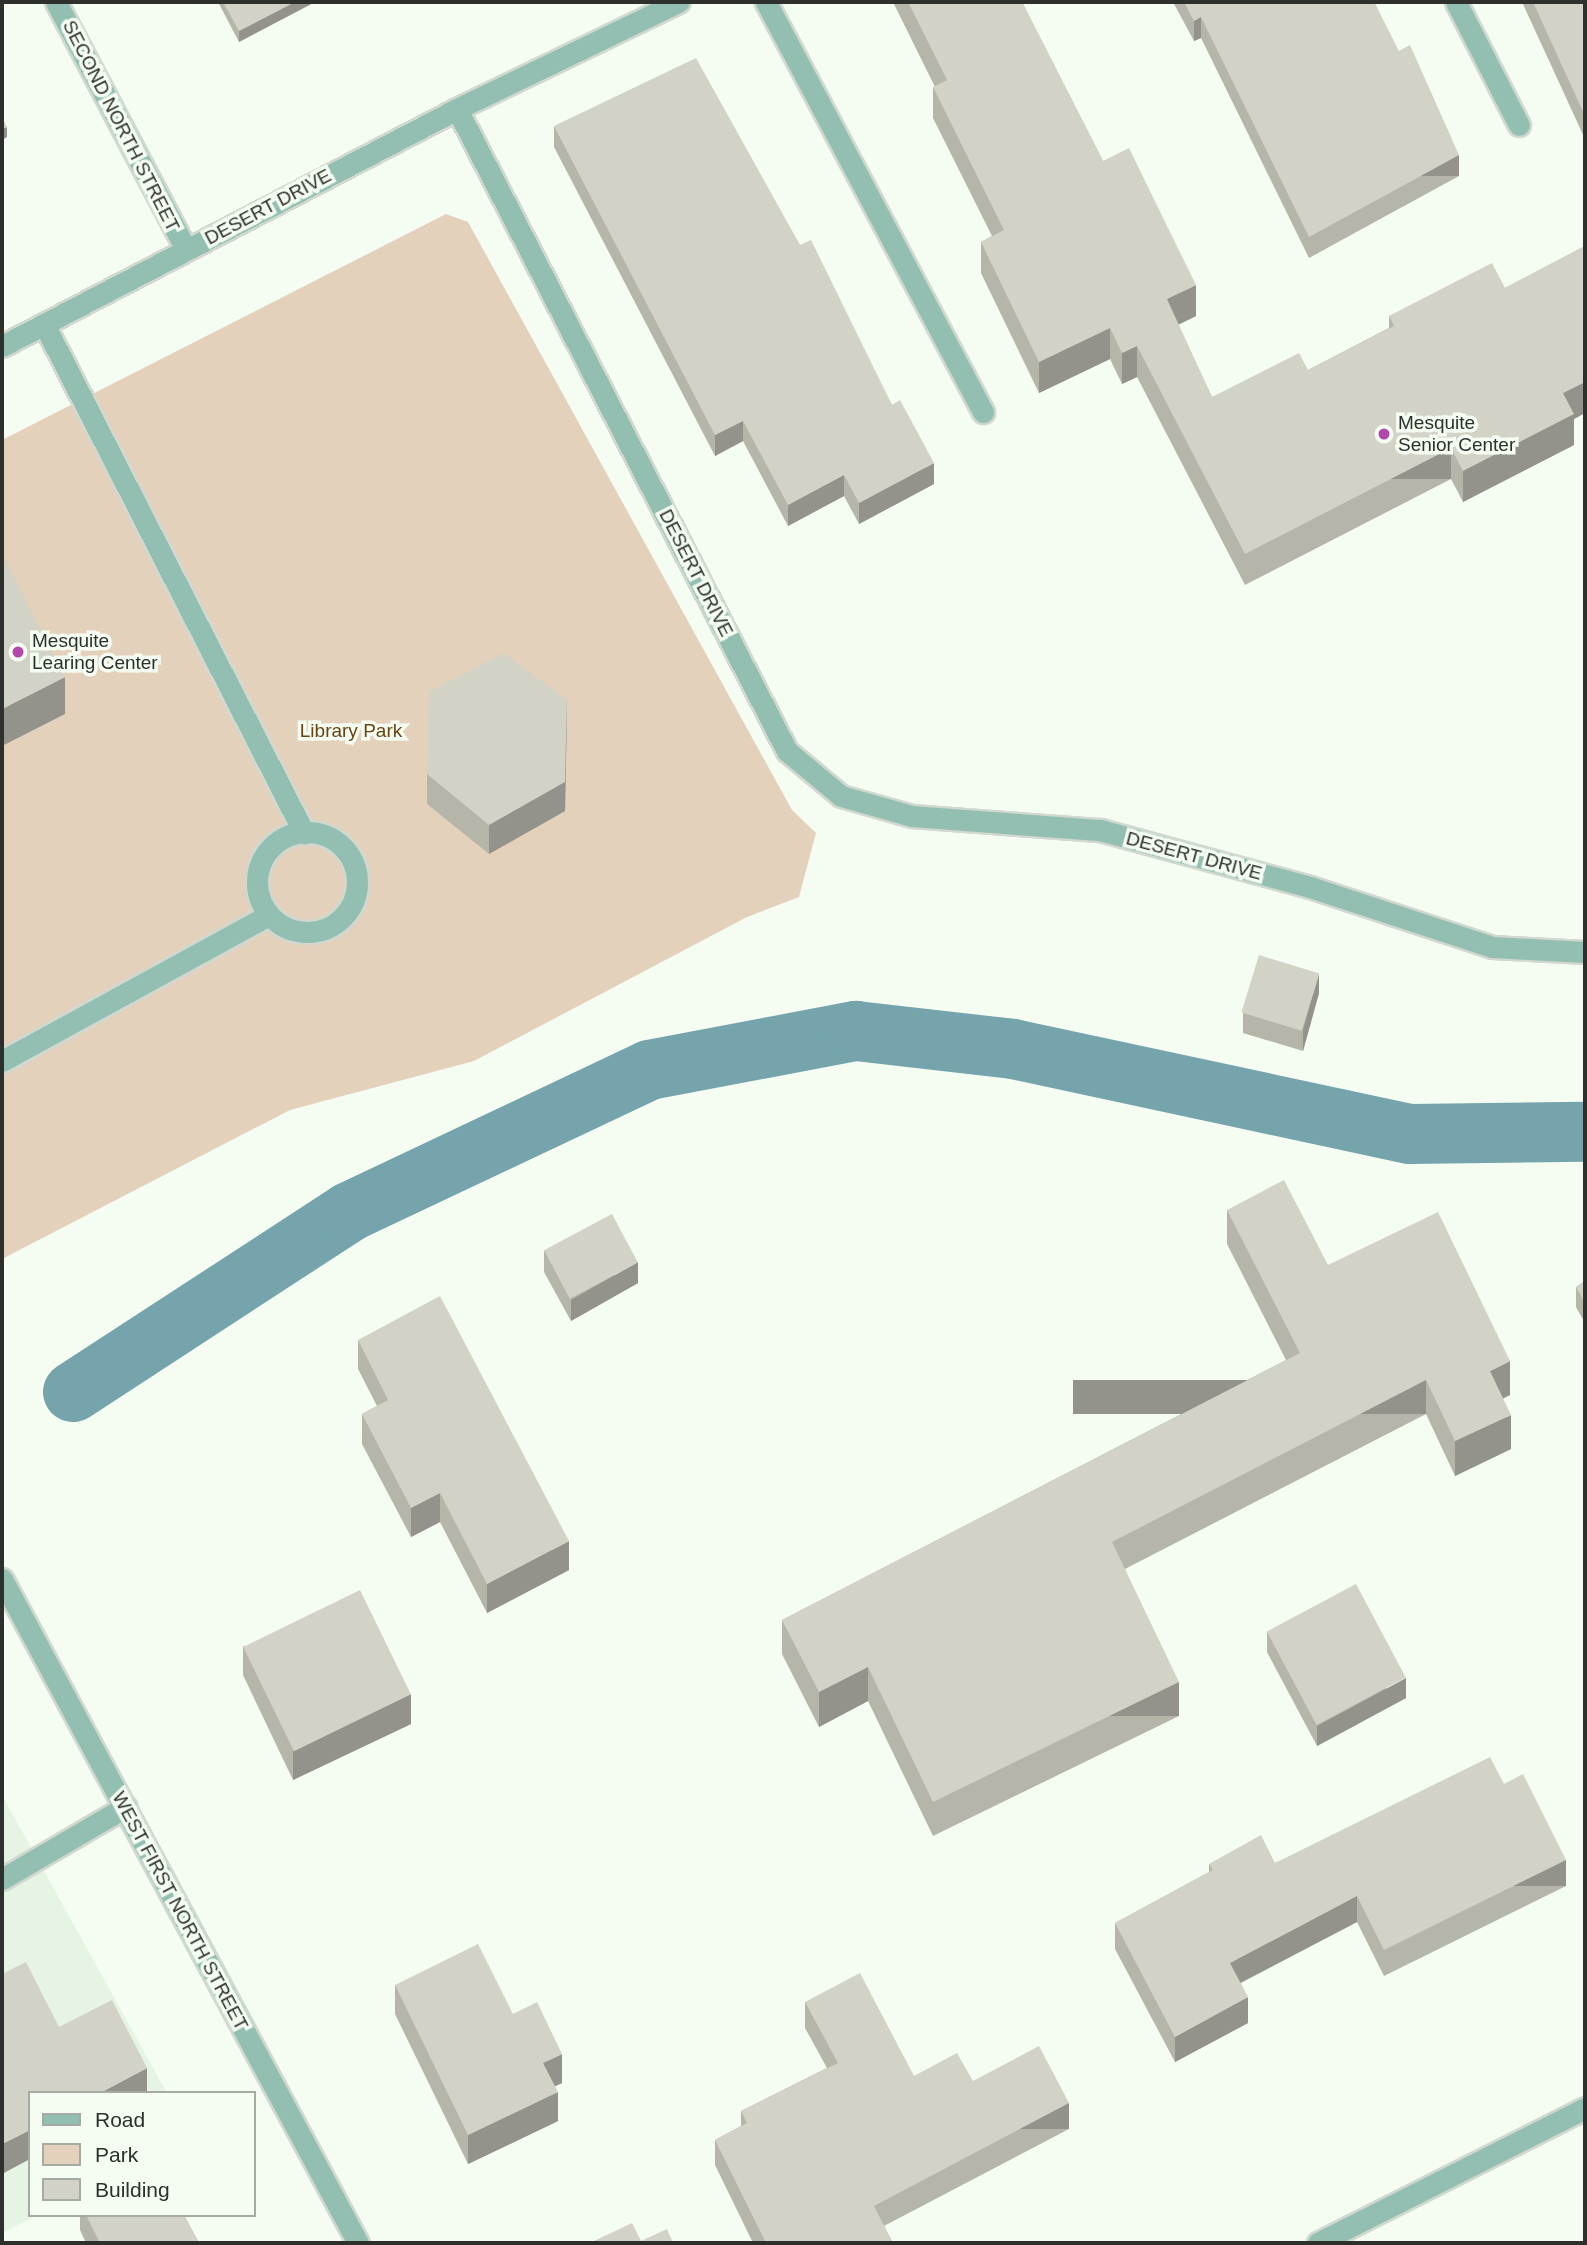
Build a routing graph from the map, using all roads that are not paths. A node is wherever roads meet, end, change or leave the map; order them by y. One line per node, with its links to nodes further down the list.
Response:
1 (56, 2): 7 (street, SECOND NORTH STREET)
2 (678, 2): 5 (street)
3 (766, 2): 10 (street)
4 (1457, 2): 6 (street)
5 (457, 109): 7 (street, DESERT DRIVE); 13 (street, DESERT DRIVE)
6 (1519, 125)
7 (186, 250): 8 (street, DESERT DRIVE)
8 (44, 324): 9 (street, DESERT DRIVE); 11 (street)
9 (2, 346)
10 (983, 412)
11 (304, 833): 12 (street); 12 (street)
12 (269, 915): 14 (street)
13 (1585, 953)
14 (2, 1061)
15 (2, 1579): 16 (street, WEST FIRST NORTH STREET)
16 (125, 1807): 17 (street); 19 (street, WEST FIRST NORTH STREET)
17 (2, 1879)
18 (1585, 2108): 20 (street)
19 (358, 2243)
20 (1318, 2243)

